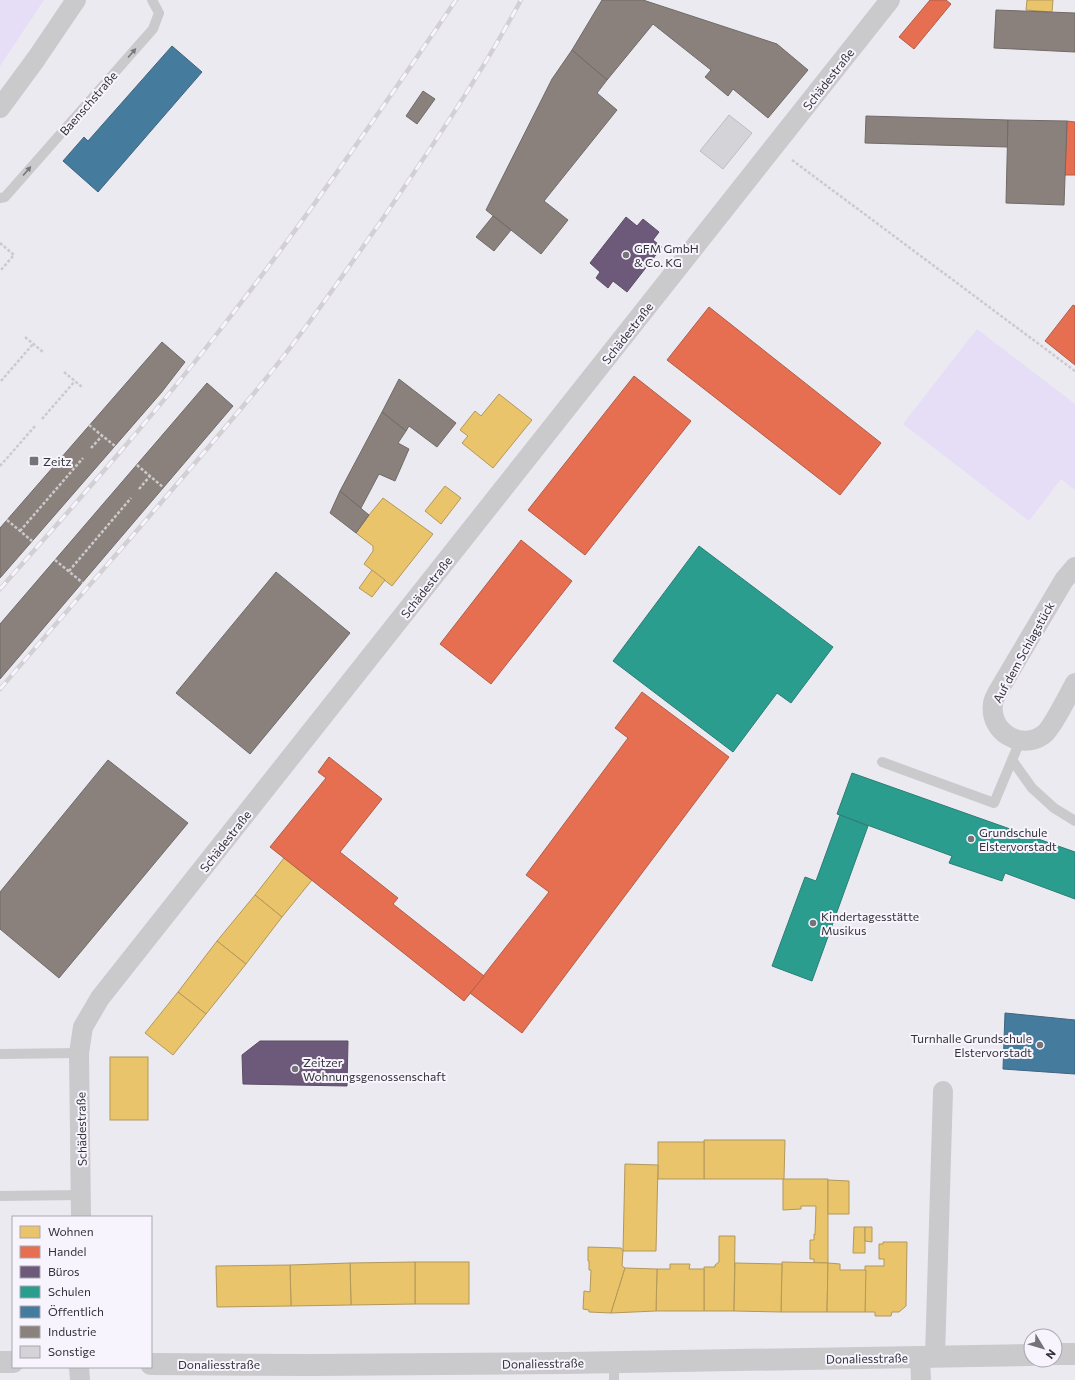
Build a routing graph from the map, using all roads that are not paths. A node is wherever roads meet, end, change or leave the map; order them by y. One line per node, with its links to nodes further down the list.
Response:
1 (76, 0): 4 (street)
2 (152, 0): 5 (lane, Baenschstraße, one-way to 2)
3 (890, 0): 12 (street, Schädestraße)
4 (0, 108)
5 (0, 198)
6 (1075, 567): 8 (street, Auf dem Schlagstück)
7 (1075, 683): 8 (street)
8 (1020, 741): 9 (lane)
9 (1012, 760): 10 (lane); 11 (lane)
10 (882, 762)
11 (1075, 821)
12 (80, 1053): 13 (lane); 15 (street, Schädestraße)
13 (0, 1054)
14 (943, 1090): 21 (street)
15 (82, 1195): 16 (lane); 17 (street, Schädestraße)
16 (0, 1196)
17 (82, 1216)
18 (1063, 1354): 19 (main road)
19 (1075, 1354)
20 (1023, 1355): 21 (main road, Donaliesstraße)
21 (927, 1357): 26 (main road, Donaliesstraße); 28 (street)
22 (0, 1362): 23 (main road)
23 (12, 1362)
24 (152, 1364): 26 (main road, Donaliesstraße)
25 (79, 1368): 27 (street)
26 (614, 1371)
27 (80, 1380)
28 (921, 1380)

